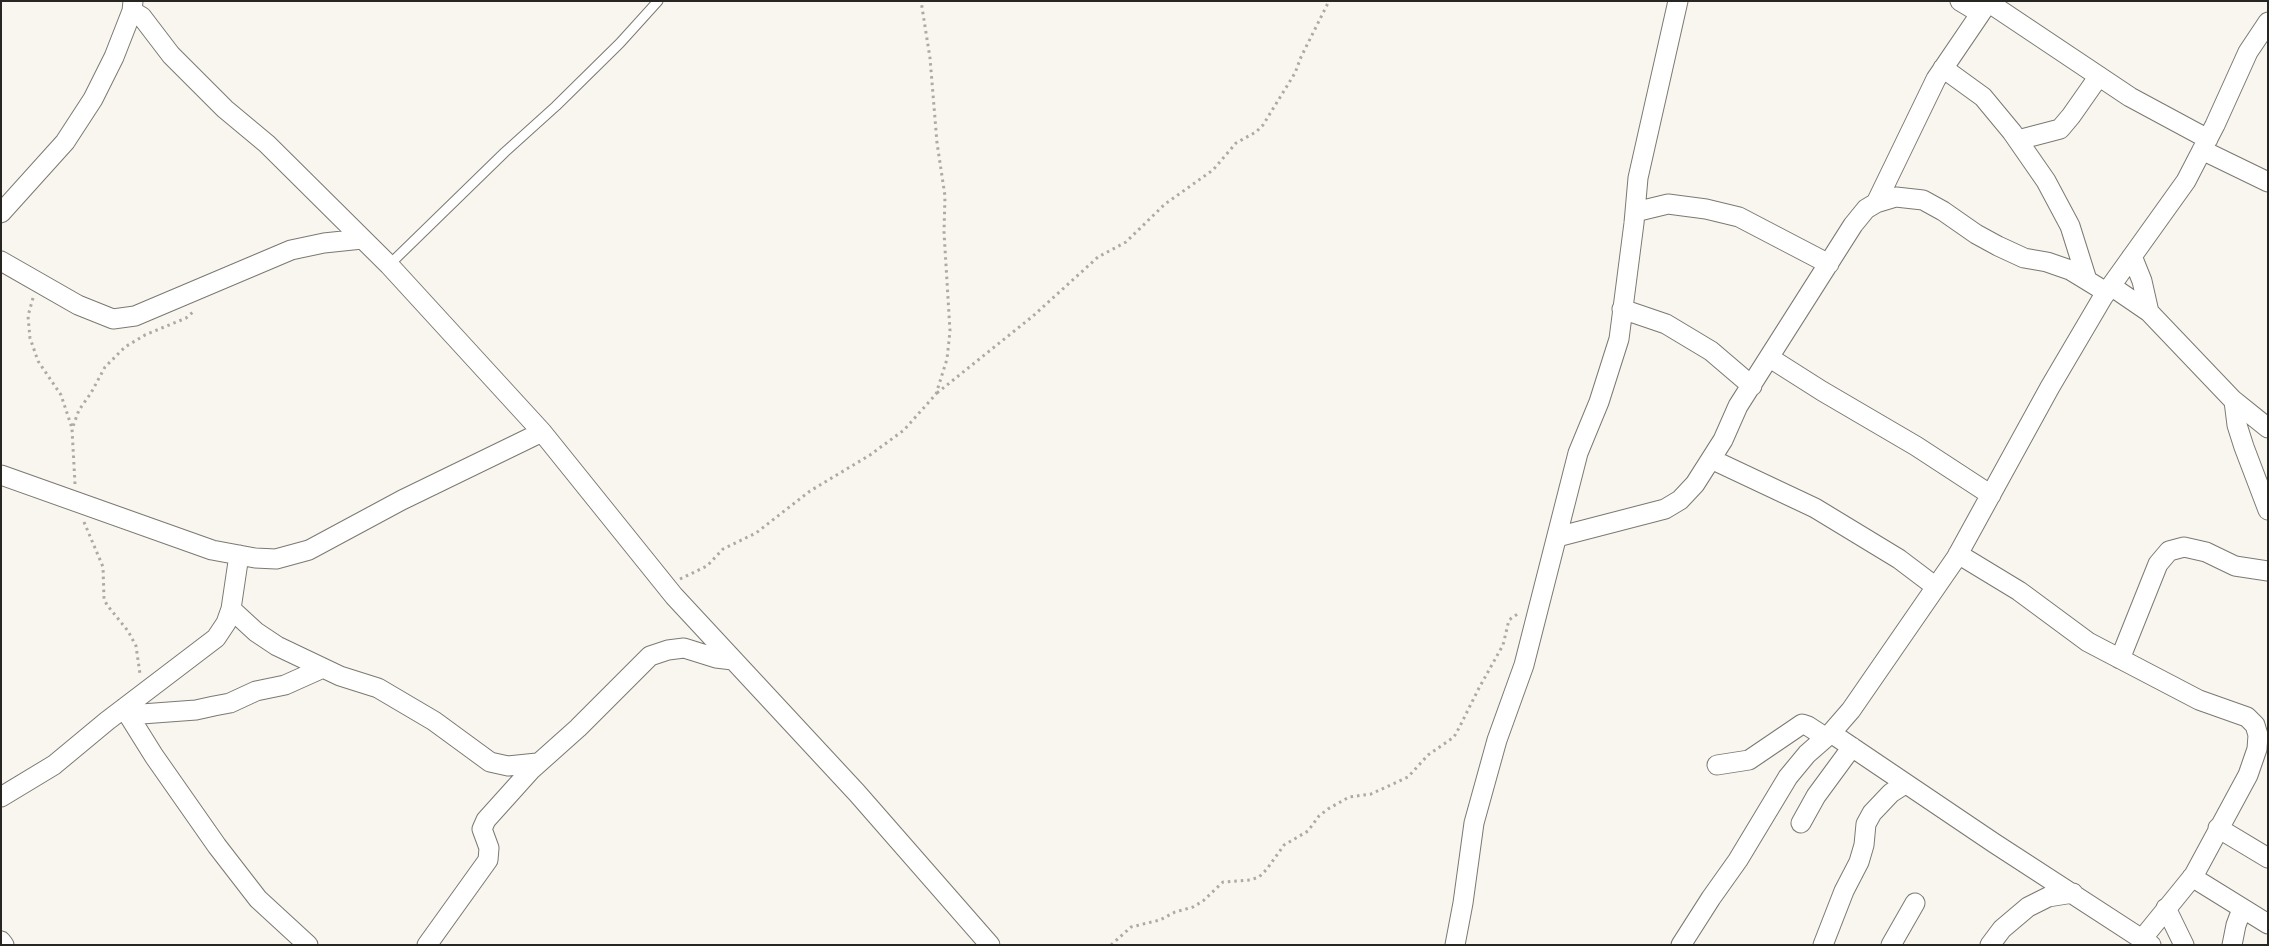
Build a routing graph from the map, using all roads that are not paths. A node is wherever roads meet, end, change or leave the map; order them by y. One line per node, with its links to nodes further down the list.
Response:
1 (658, 1): 19 (lane)
2 (1678, 1): 13 (street)
3 (1960, 1): 4 (street)
4 (1985, 5): 7 (street); 8 (street)
5 (132, 6): 14 (street); 15 (street)
6 (2268, 22): 10 (street)
7 (1943, 68): 9 (street); 12 (street)
8 (2099, 76): 9 (street); 10 (street)
9 (2018, 140): 20 (street)
10 (2205, 144): 11 (street); 16 (street)
11 (2268, 182)
12 (1876, 203): 18 (street); 20 (street)
13 (1635, 212): 18 (street); 22 (street)
14 (1, 213)
15 (362, 239): 17 (street); 19 (street)
16 (2132, 256): 21 (street); 23 (street)
17 (1, 261)
18 (1829, 264): 24 (street)
19 (389, 265): 28 (street)
20 (2087, 280): 21 (street)
21 (2109, 289): 23 (street); 31 (street)
22 (1622, 309): 25 (street); 33 (street)
23 (2149, 312): 26 (street)
24 (1770, 358): 25 (street); 31 (street)
25 (1752, 386): 29 (street)
26 (2234, 401): 27 (street); 32 (street)
27 (2268, 428)
28 (542, 432): 35 (street); 40 (street)
29 (1711, 459): 33 (street); 37 (street)
30 (1, 475): 35 (street)
31 (1991, 495): 34 (street)
32 (2268, 510)
33 (1557, 537): 65 (street)
34 (1958, 554): 37 (street); 39 (street)
35 (239, 555): 38 (street)
36 (2268, 571): 39 (street)
37 (1936, 587): 43 (street)
38 (231, 609): 41 (street); 42 (street)
39 (2120, 659): 44 (street)
40 (733, 660): 46 (street); 64 (street)
41 (323, 668): 42 (street); 46 (street)
42 (130, 707): 49 (street); 62 (street)
43 (1828, 735): 45 (street); 47 (street); 66 (street)
44 (2263, 745): 51 (street)
45 (1852, 747): 48 (street); 50 (street)
46 (538, 763): 63 (street)
47 (1717, 765)
48 (1906, 784): 54 (street); 67 (street)
49 (1, 797)
50 (1801, 823)
51 (2218, 828): 52 (street); 53 (street)
52 (2268, 858)
53 (2192, 877): 56 (street); 57 (street)
54 (2073, 893): 60 (street); 69 (street)
55 (1915, 903): 68 (street)
56 (2166, 908): 60 (street); 70 (street)
57 (2242, 909): 58 (street); 71 (street)
58 (2268, 924)
59 (1, 941): 61 (street)
60 (2146, 942)
61 (4, 945)
62 (308, 945)
63 (427, 945)
64 (990, 945)
65 (1455, 945)
66 (1681, 945)
67 (1824, 945)
68 (1890, 945)
69 (1990, 945)
70 (2184, 945)
71 (2232, 945)

